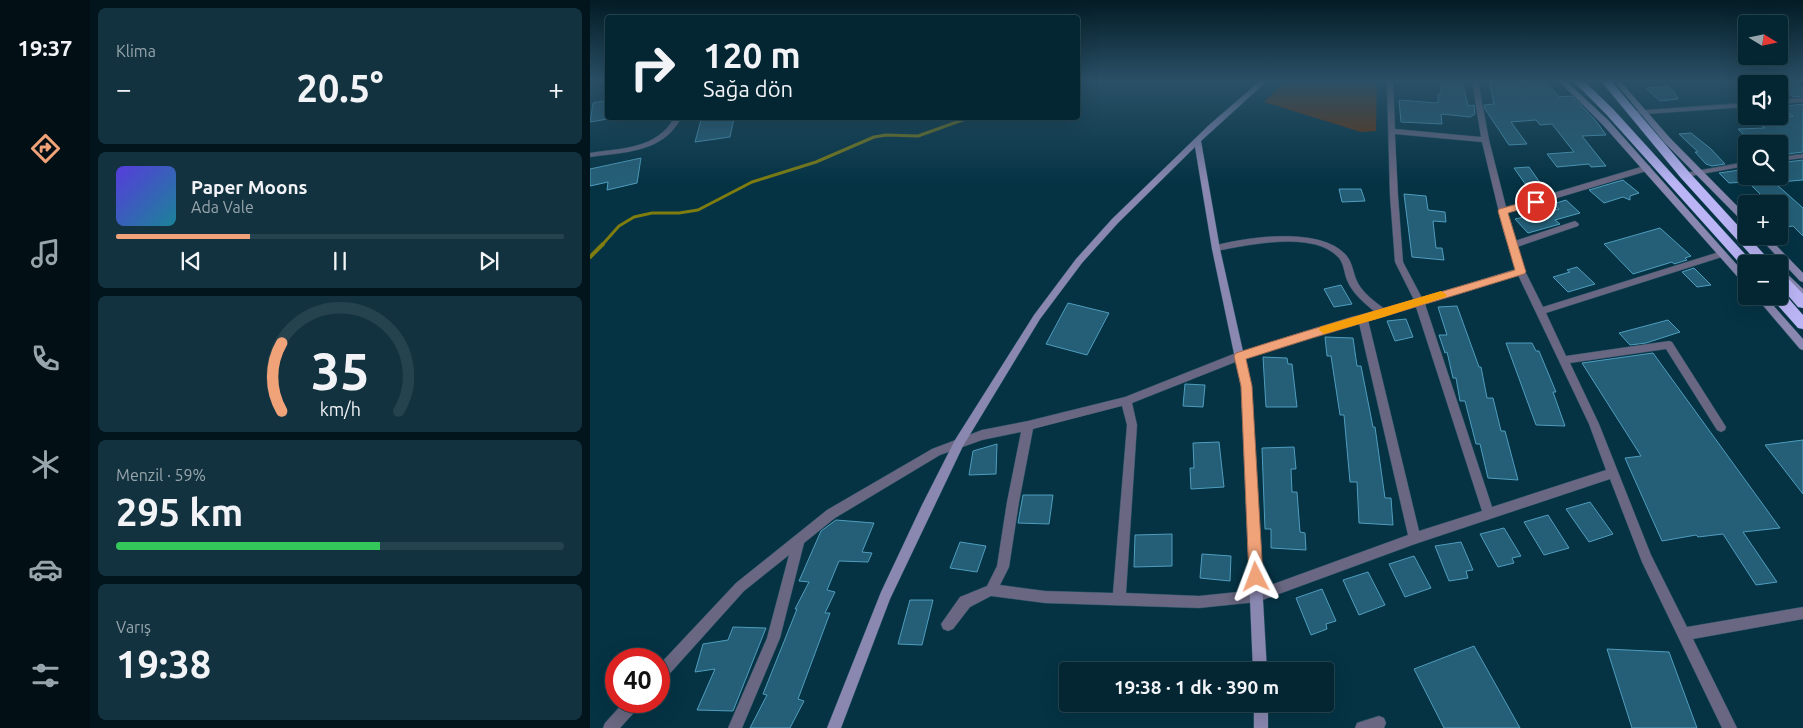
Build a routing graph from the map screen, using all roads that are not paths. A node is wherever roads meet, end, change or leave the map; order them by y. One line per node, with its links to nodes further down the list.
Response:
1 (1226, 115): 11 (street)
2 (1391, 115): 9 (street)
3 (1481, 115): 10 (street)
4 (1598, 115): 16 (street)
5 (1613, 115): 26 (highway)
6 (1639, 115): 18 (highway)
7 (1640, 115): 17 (street)
8 (676, 120): 12 (street)
9 (1391, 131): 10 (street); 34 (street)
10 (1486, 140): 19 (street)
11 (1198, 142): 24 (street); 48 (street)
12 (590, 155)
13 (1803, 156): 14 (street)
14 (1788, 158)
15 (1738, 165): 17 (street)
16 (1647, 168): 19 (street); 25 (street)
17 (1697, 172): 18 (street); 20 (street)
18 (1685, 175): 27 (highway)
19 (1503, 211): 22 (street)
20 (1738, 212)
21 (1575, 224): 22 (street)
22 (1513, 245): 28 (street)
23 (1771, 245): 30 (street)
24 (1216, 248): 39 (street); 43 (street)
25 (1722, 254): 29 (street); 38 (street)
26 (1740, 255)
27 (1760, 255)
28 (1521, 272): 34 (street); 38 (street)
29 (1738, 272)
30 (1803, 279)
31 (1788, 280): 33 (street)
32 (1788, 287): 35 (highway)
33 (1803, 294)
34 (1419, 301): 39 (street); 50 (street)
35 (1803, 303)
36 (1767, 305): 42 (street)
37 (1786, 305): 41 (highway)
38 (1540, 312): 44 (street)
39 (1384, 313): 40 (street)
40 (1362, 318): 43 (street); 51 (street)
41 (1803, 324)
42 (1803, 346)
43 (1240, 356): 45 (street); 54 (street)
44 (1563, 360): 47 (street); 49 (street)
45 (1126, 400): 46 (street); 55 (street)
46 (1028, 426): 48 (street); 53 (street)
47 (1721, 427)
48 (959, 443): 52 (street); 66 (street)
49 (1613, 473): 50 (street); 58 (street)
50 (1489, 515): 51 (street)
51 (1416, 538): 54 (street)
52 (799, 540): 60 (street); 65 (street)
53 (991, 590): 55 (street); 57 (street)
54 (1257, 596): 55 (street); 59 (street)
55 (1119, 599)
56 (1803, 612): 58 (street)
57 (948, 624)
58 (1684, 634): 69 (street)
59 (1260, 662)
60 (670, 663)
61 (1261, 712): 67 (street)
62 (624, 713): 64 (street)
63 (1379, 723): 68 (street)
64 (610, 728)
65 (735, 728)
66 (834, 728)
67 (1261, 728)
68 (1362, 728)
69 (1730, 728)

